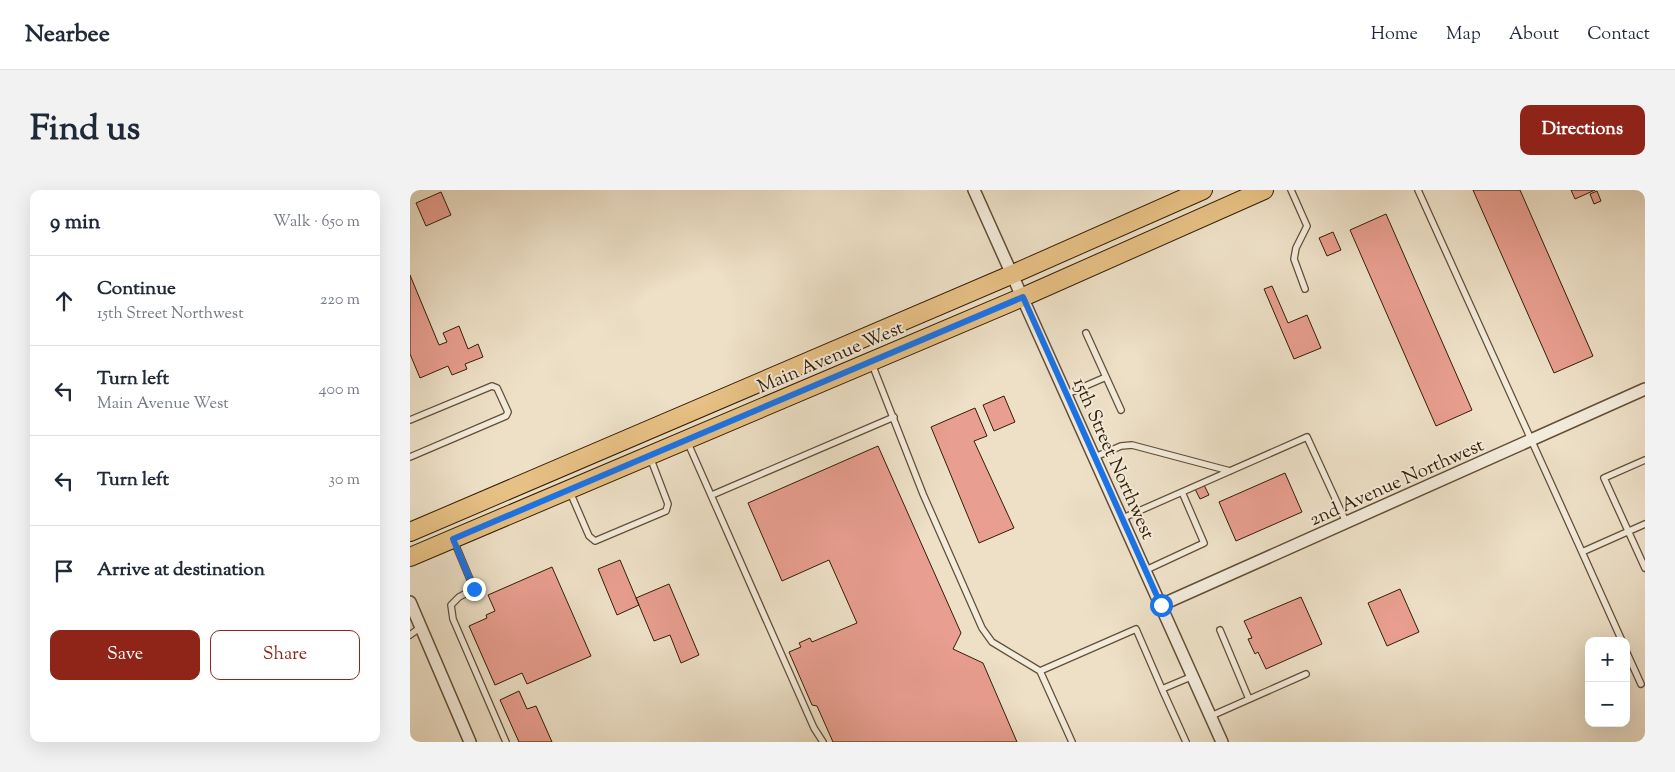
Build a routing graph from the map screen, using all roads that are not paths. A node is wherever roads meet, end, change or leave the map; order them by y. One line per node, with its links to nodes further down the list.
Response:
1 (974, 190): 6 (street, 15th Street Northwest)
2 (1203, 190): 6 (main road, Main Avenue West)
3 (1264, 190): 8 (main road, Main Avenue West)
4 (1291, 190): 7 (lane)
5 (1418, 190): 18 (lane)
6 (1013, 274): 8 (street, 15th Street Northwest); 30 (main road, Main Avenue West)
7 (1305, 290)
8 (1023, 297): 10 (main road, Main Avenue West); 13 (street, 15th Street Northwest)
9 (1086, 333): 11 (lane)
10 (871, 362): 15 (lane); 17 (main road, Main Avenue West)
11 (1106, 377): 13 (lane); 14 (lane)
12 (1645, 389): 18 (street, 2nd Avenue Northwest)
13 (1067, 394): 21 (street, 15th Street Northwest)
14 (1121, 410)
15 (894, 417): 26 (lane); 44 (lane)
16 (410, 420): 20 (lane)
17 (687, 440): 19 (main road, Main Avenue West); 26 (lane)
18 (1532, 440): 28 (street, 2nd Avenue Northwest); 33 (lane)
19 (649, 456): 24 (main road, Main Avenue West); 24 (lane)
20 (410, 457)
21 (1095, 457): 23 (lane); 27 (street, 15th Street Northwest)
22 (1645, 460): 31 (lane)
23 (1230, 471): 25 (lane); 28 (lane)
24 (569, 490): 32 (main road, Main Avenue West)
25 (1182, 492): 27 (lane); 36 (lane)
26 (712, 495): 53 (lane)
27 (1123, 518): 36 (street, 15th Street Northwest)
28 (1346, 522): 38 (street, 2nd Avenue Northwest)
29 (1645, 524): 31 (lane)
30 (410, 532)
31 (1629, 532): 33 (lane); 35 (lane)
32 (453, 539): 34 (main road, Main Avenue West); 52 (lane)
33 (1582, 552): 42 (lane)
34 (410, 557)
35 (1645, 568)
36 (1146, 570): 38 (street, 15th Street Northwest)
37 (410, 602): 39 (street)
38 (1161, 605): 46 (street, 15th Street Northwest)
39 (421, 627): 41 (lane); 51 (street)
40 (1220, 630): 49 (lane)
41 (410, 635)
42 (1620, 637)
43 (1630, 660): 47 (lane)
44 (1040, 671): 48 (lane); 54 (lane)
45 (1306, 674): 49 (lane)
46 (1193, 676): 48 (lane); 50 (street, 15th Street Northwest)
47 (1641, 684)
48 (1162, 689): 55 (lane)
49 (1249, 699): 50 (lane)
50 (1211, 716): 56 (street, 15th Street Northwest)
51 (470, 742)
52 (506, 742)
53 (823, 742)
54 (1072, 742)
55 (1186, 742)
56 (1222, 742)

